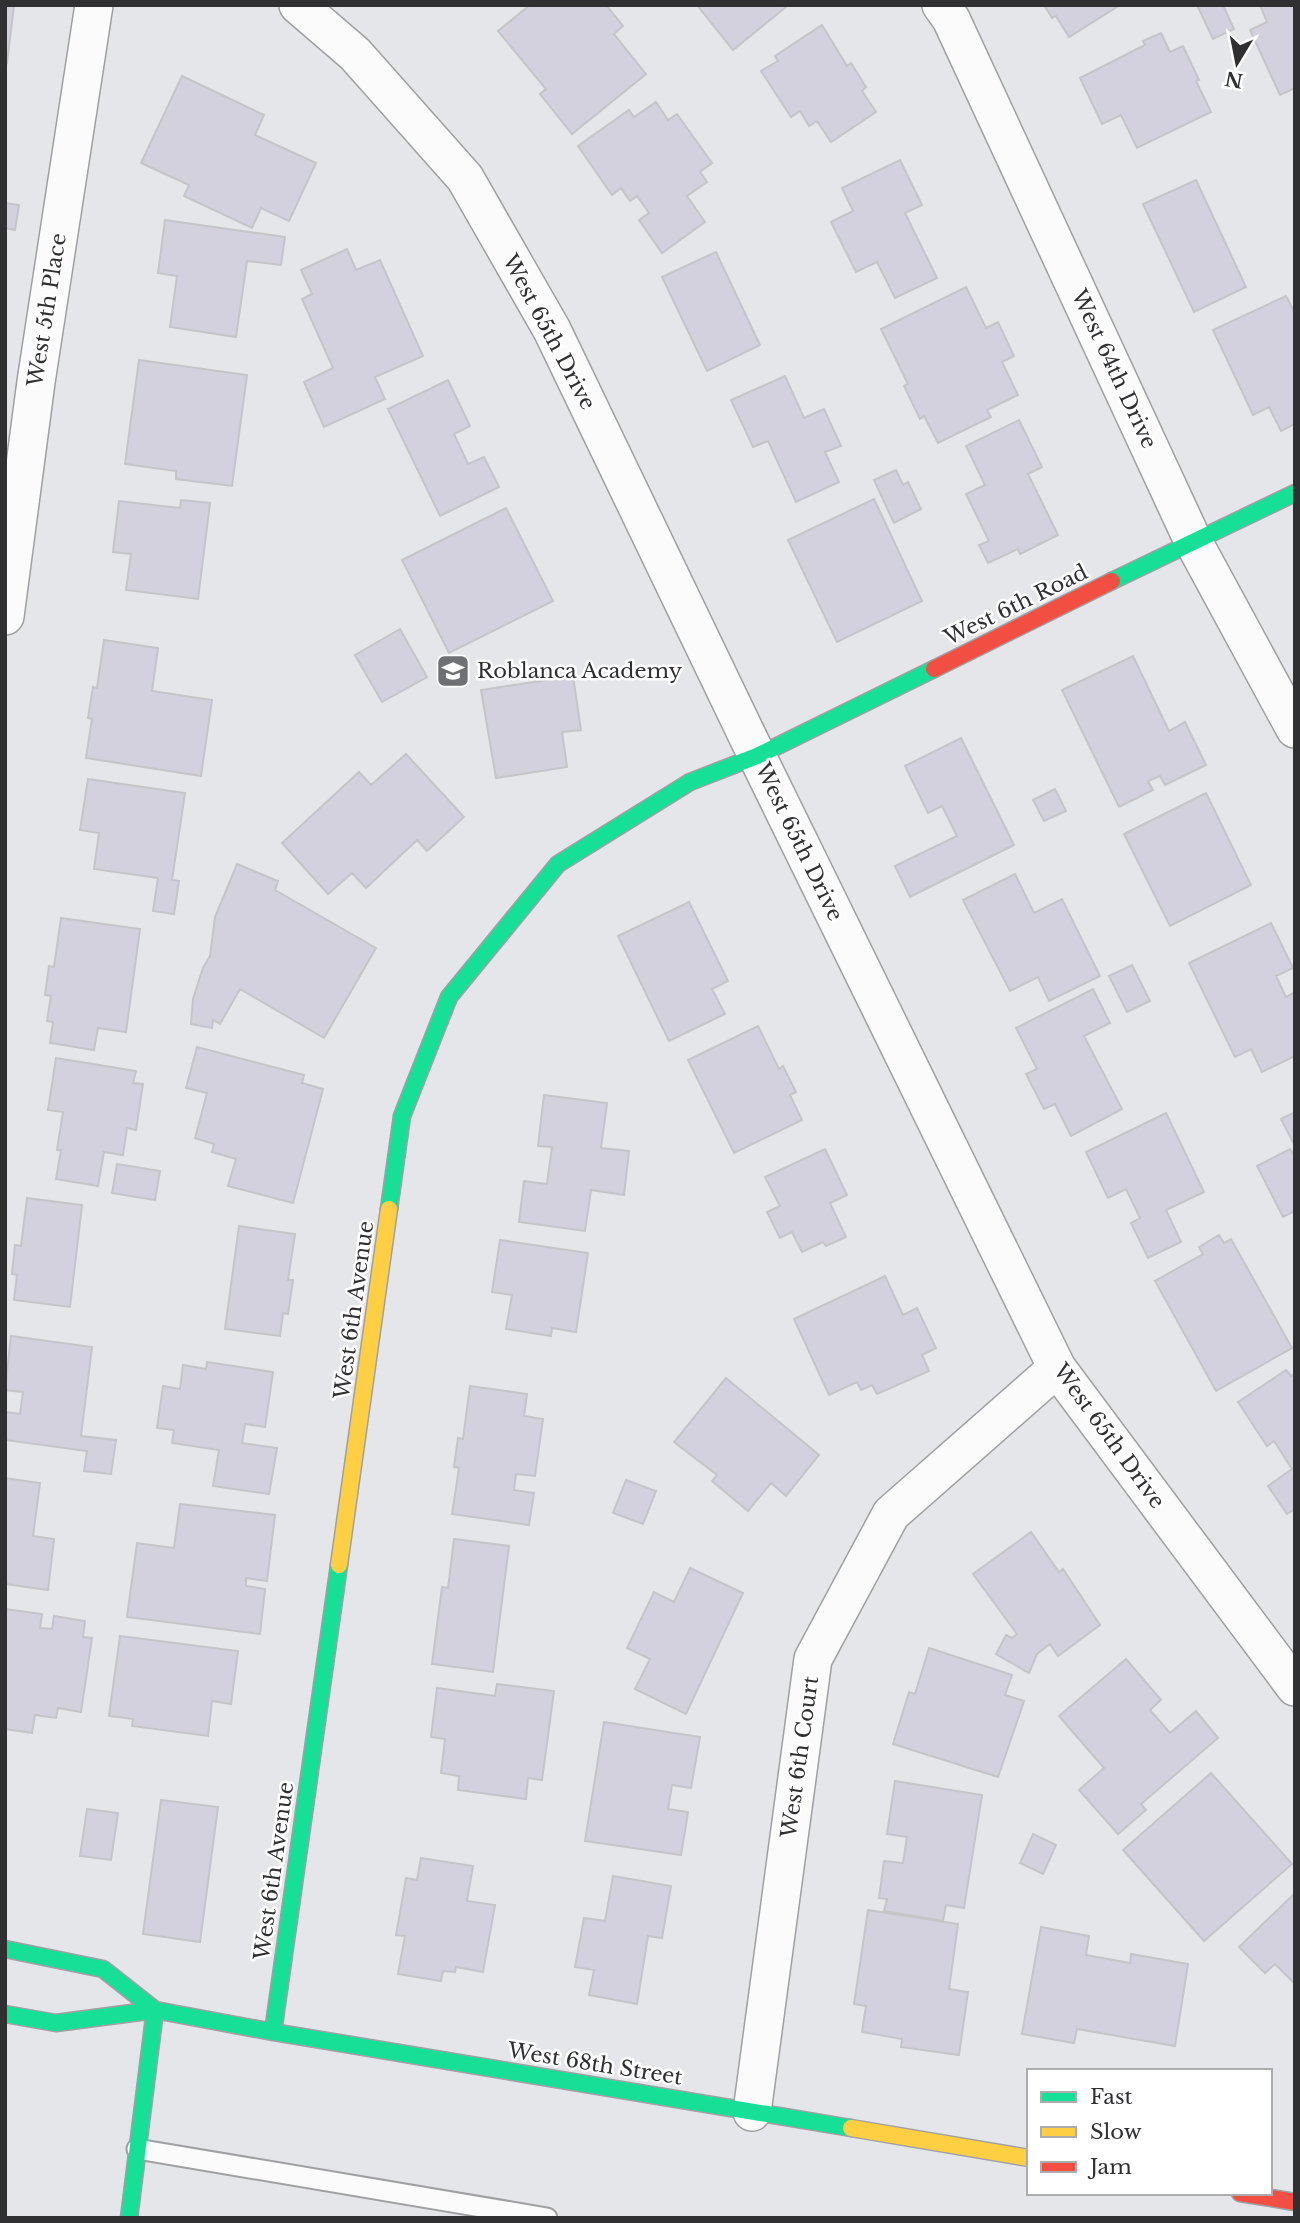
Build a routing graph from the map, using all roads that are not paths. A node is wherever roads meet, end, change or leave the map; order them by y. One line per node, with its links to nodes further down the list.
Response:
1 (94, 5): 4 (street, West 5th Place)
2 (298, 5): 9 (street, West 65th Drive)
3 (941, 5): 6 (street, West 64th Drive)
4 (21, 380): 7 (street, West 5th Place)
5 (1295, 493): 6 (street, West 6th Road)
6 (1193, 541): 8 (street, West 64th Drive); 9 (street, West 6th Road)
7 (5, 616)
8 (1295, 729)
9 (757, 757): 10 (street, West 65th Drive); 15 (street, West 6th Avenue)
10 (1057, 1368): 11 (street, West 65th Drive); 16 (street, West 6th Court)
11 (1295, 1687)
12 (5, 1949): 13 (street, West 68th Street)
13 (155, 2010): 14 (street, West 68th Street); 15 (street, West 68th Street); 17 (street)
14 (5, 2014)
15 (273, 2032): 16 (street, West 68th Street)
16 (752, 2112): 18 (street, West 68th Street)
17 (136, 2148): 21 (street); 22 (lane)
18 (1027, 2158)
19 (1252, 2195): 20 (street)
20 (1295, 2202)
21 (129, 2218)
22 (547, 2218)

